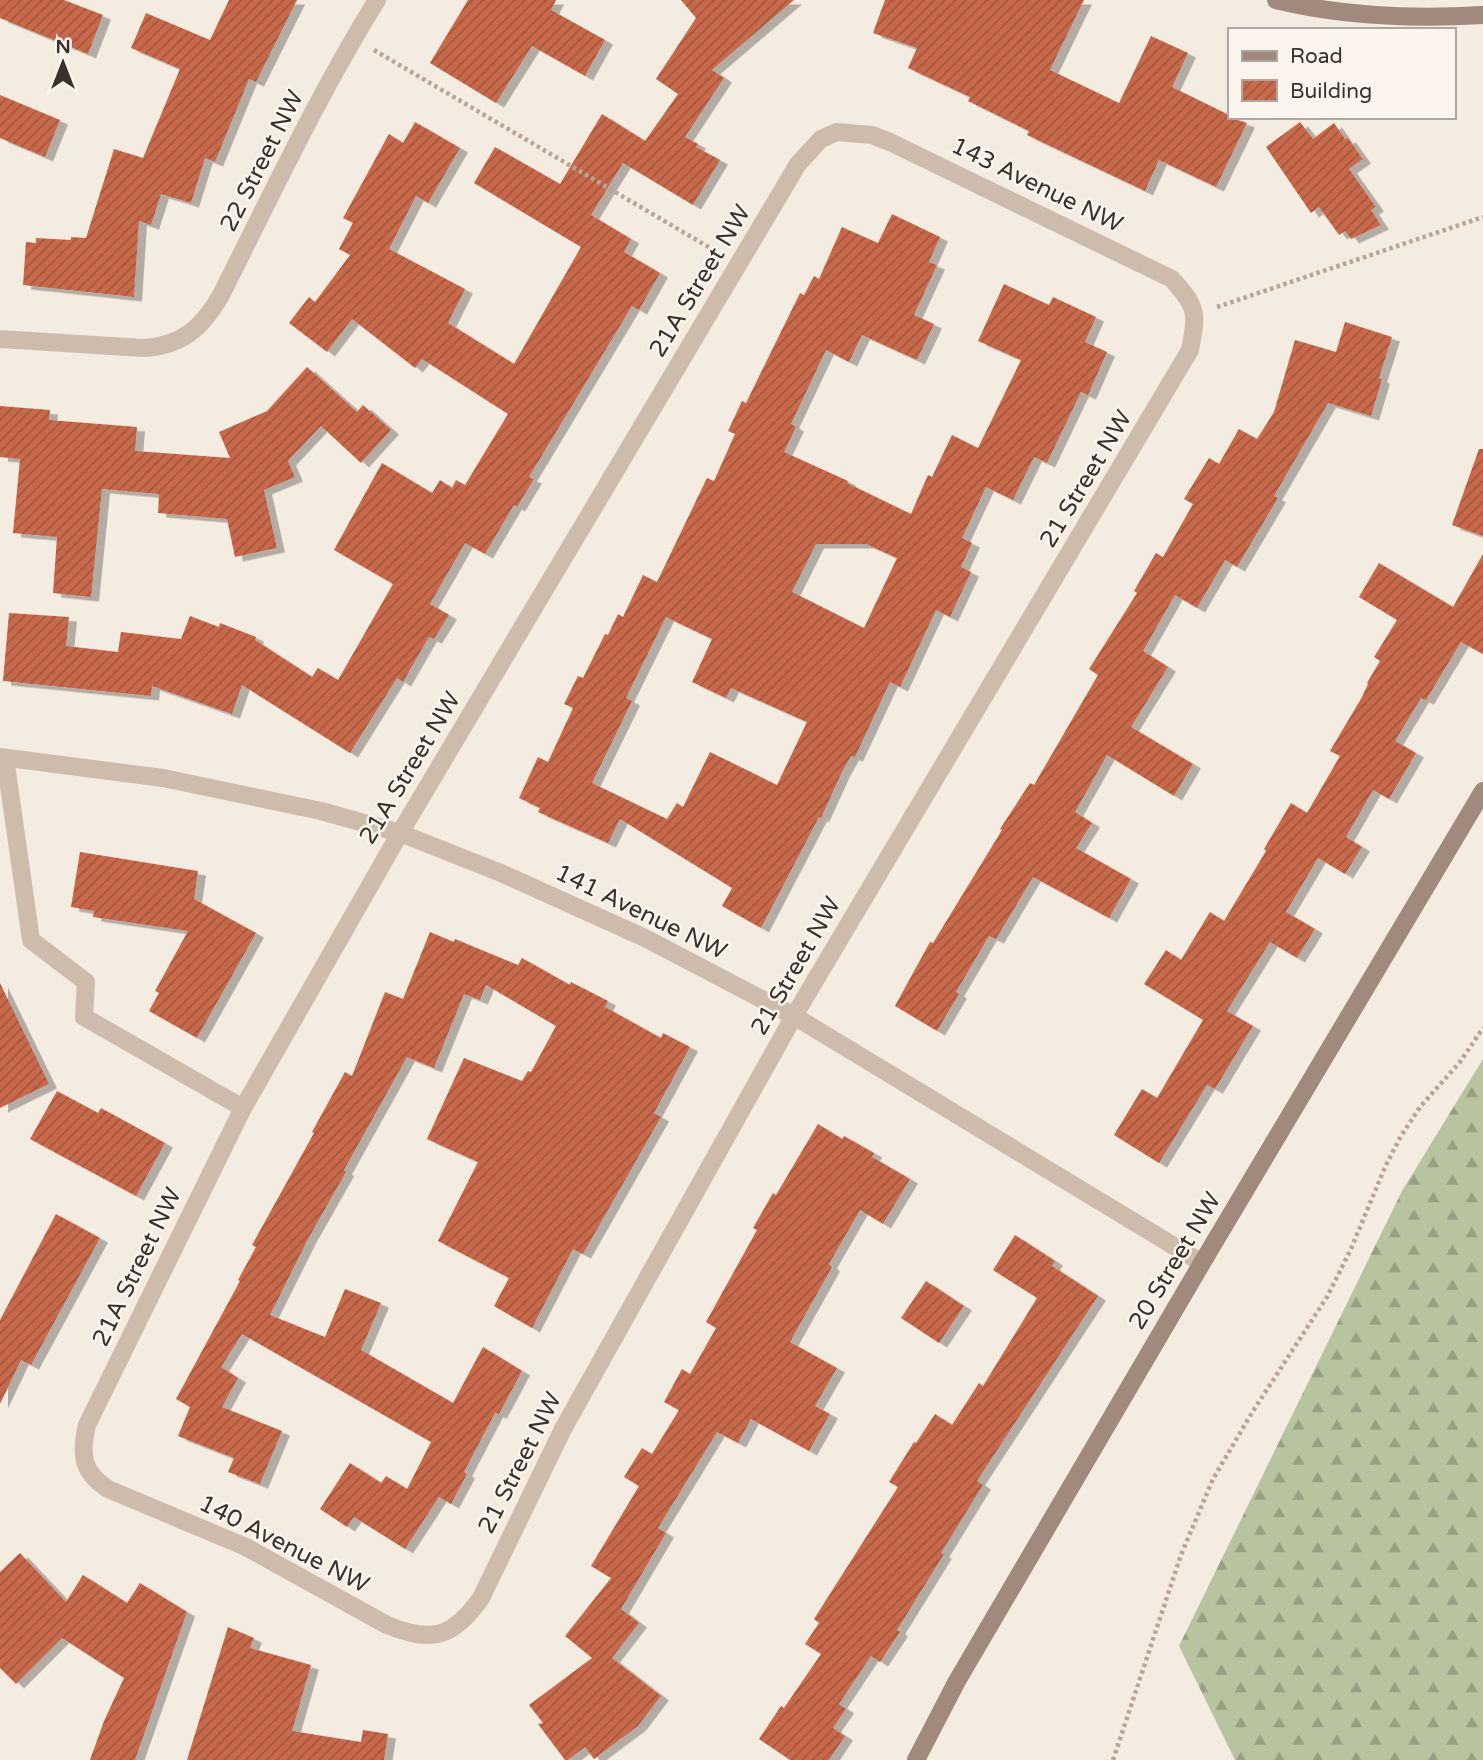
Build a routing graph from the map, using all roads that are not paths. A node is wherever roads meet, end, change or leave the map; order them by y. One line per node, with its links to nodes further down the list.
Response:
1 (377, 0): 6 (street, 22 Street NW)
2 (1276, 0): 3 (street)
3 (1483, 15)
4 (837, 132): 5 (street, 143 Avenue NW); 9 (street, 21A Street NW)
5 (1196, 314): 10 (street, 21 Street NW)
6 (0, 339)
7 (3, 758): 9 (street, 141 Avenue NW); 11 (street)
8 (1483, 791): 12 (street, 20 Street NW)
9 (400, 833): 10 (street, 141 Avenue NW); 11 (street, 21A Street NW)
10 (794, 1016): 12 (street, 141 Avenue NW); 14 (street, 21 Street NW)
11 (243, 1108): 13 (street, 21A Street NW)
12 (1202, 1263): 15 (street, 20 Street NW)
13 (84, 1463): 14 (street, 140 Avenue NW)
14 (433, 1636)
15 (916, 1760)

